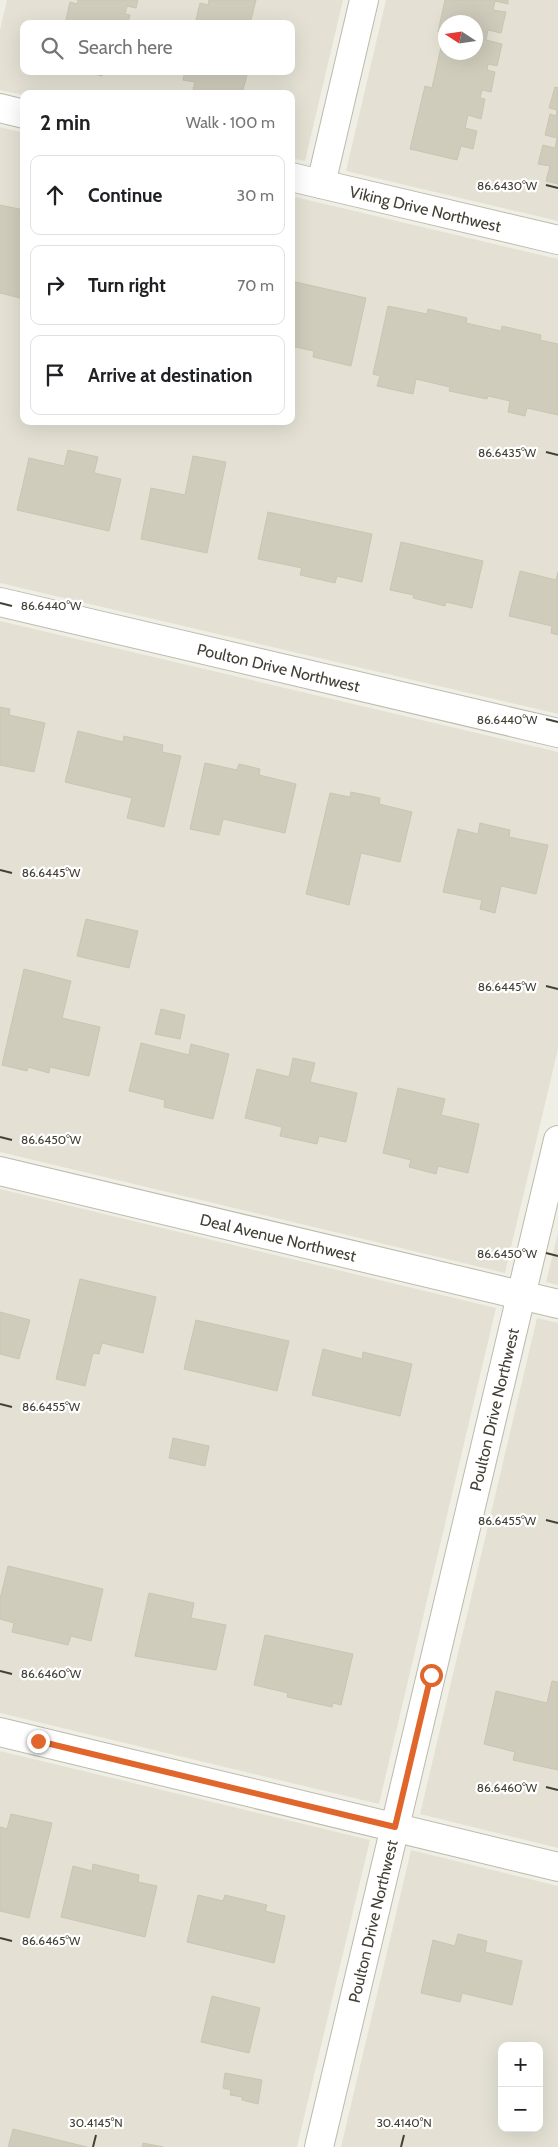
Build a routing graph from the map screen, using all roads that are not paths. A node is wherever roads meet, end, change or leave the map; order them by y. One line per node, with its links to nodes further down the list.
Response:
1 (364, 0): 5 (street)
2 (0, 108): 3 (street)
3 (20, 113)
4 (295, 178): 5 (street, Viking Drive Northwest)
5 (321, 184): 6 (street, Viking Drive Northwest)
6 (558, 240)
7 (0, 602): 8 (street, Poulton Drive Northwest)
8 (558, 733)
9 (558, 1140): 11 (street, Poulton Drive Northwest)
10 (0, 1171): 11 (street, Deal Avenue Northwest)
11 (521, 1295): 12 (street, Deal Avenue Northwest); 14 (street, Poulton Drive Northwest)
12 (558, 1304)
13 (0, 1732): 14 (street)
14 (395, 1827): 15 (street); 16 (street, Poulton Drive Northwest)
15 (558, 1867)
16 (319, 2147)

